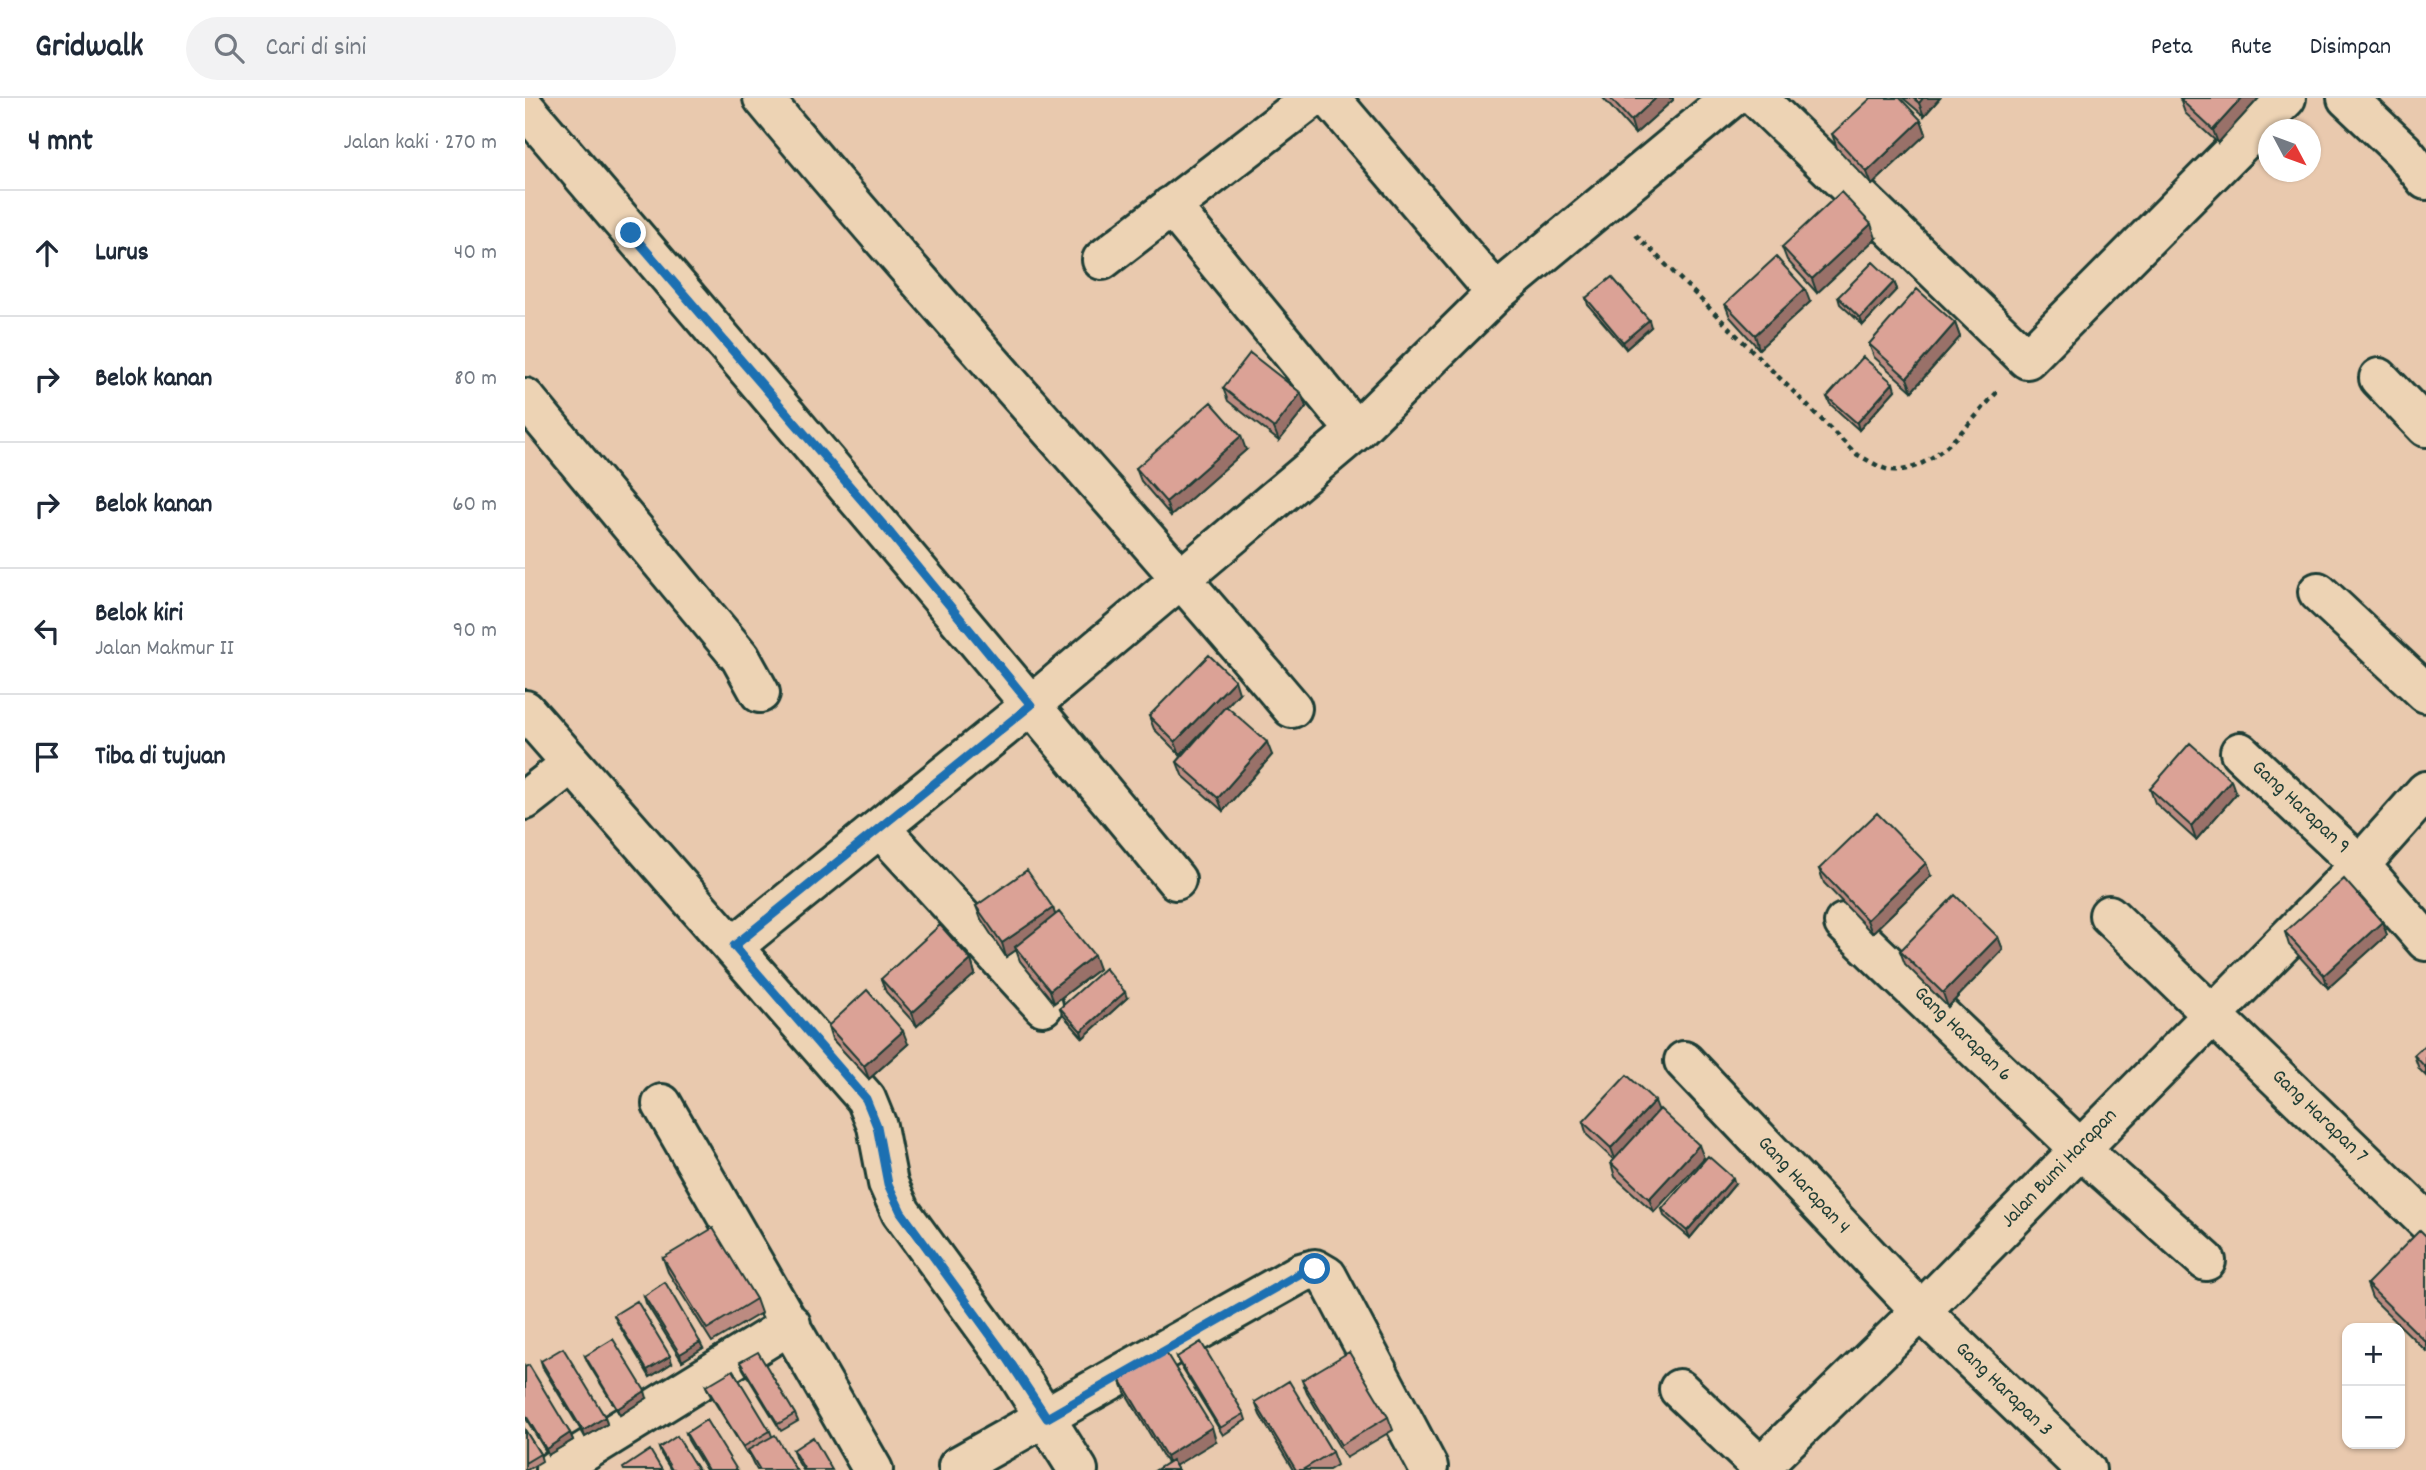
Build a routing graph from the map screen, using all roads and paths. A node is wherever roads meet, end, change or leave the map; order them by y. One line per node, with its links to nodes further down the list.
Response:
1 (763, 98): 19 (street)
2 (1312, 98): 11 (street)
3 (1330, 98): 13 (street)
4 (1731, 98): 10 (street)
5 (1757, 98): 14 (street)
6 (2286, 98): 14 (street)
7 (2347, 98): 9 (street)
8 (525, 108): 23 (street)
9 (2426, 180)
10 (1605, 204): 13 (street); 14 (path)
11 (1171, 206): 12 (street); 18 (street)
12 (1102, 260)
13 (1496, 293): 18 (street)
14 (2027, 359)
15 (2379, 378): 17 (street)
16 (525, 398): 21 (street)
17 (2426, 427)
18 (1356, 431): 19 (street)
19 (1182, 577): 23 (street); 24 (street)
20 (2318, 592): 22 (street)
21 (760, 693)
22 (2426, 693)
23 (1031, 705): 30 (street); 32 (street)
24 (1292, 708)
25 (525, 710): 27 (street)
26 (2240, 752): 31 (street, Gang Harapan 9)
27 (571, 764): 29 (street); 36 (street)
28 (2426, 791): 31 (street, Jalan Bumi Harapan)
29 (525, 800)
30 (881, 829): 36 (street); 37 (street)
31 (2360, 865): 35 (street); 38 (street, Jalan Bumi Harapan)
32 (1176, 880)
33 (2109, 915): 38 (street, Gang Harapan 7)
34 (1844, 923): 41 (street, Gang Harapan 6)
35 (2426, 941)
36 (734, 946): 47 (street)
37 (1043, 1006)
38 (2213, 1013): 41 (street, Jalan Bumi Harapan); 42 (street, Gang Harapan 7)
39 (1684, 1061): 44 (street, Gang Harapan 4)
40 (662, 1104): 45 (street)
41 (2080, 1148): 43 (street, Gang Harapan 6); 44 (street, Jalan Bumi Harapan)
42 (2426, 1221)
43 (2206, 1261)
44 (1921, 1311): 50 (street, Jalan Bumi Harapan); 54 (street, Gang Harapan 3)
45 (791, 1324): 51 (street); 52 (street)
46 (1679, 1390): 50 (street)
47 (1047, 1418): 48 (street); 49 (street); 53 (street)
48 (958, 1466)
49 (1426, 1469)
50 (1760, 1469)
51 (555, 1470)
52 (873, 1470)
53 (1078, 1470)
54 (2085, 1470)

